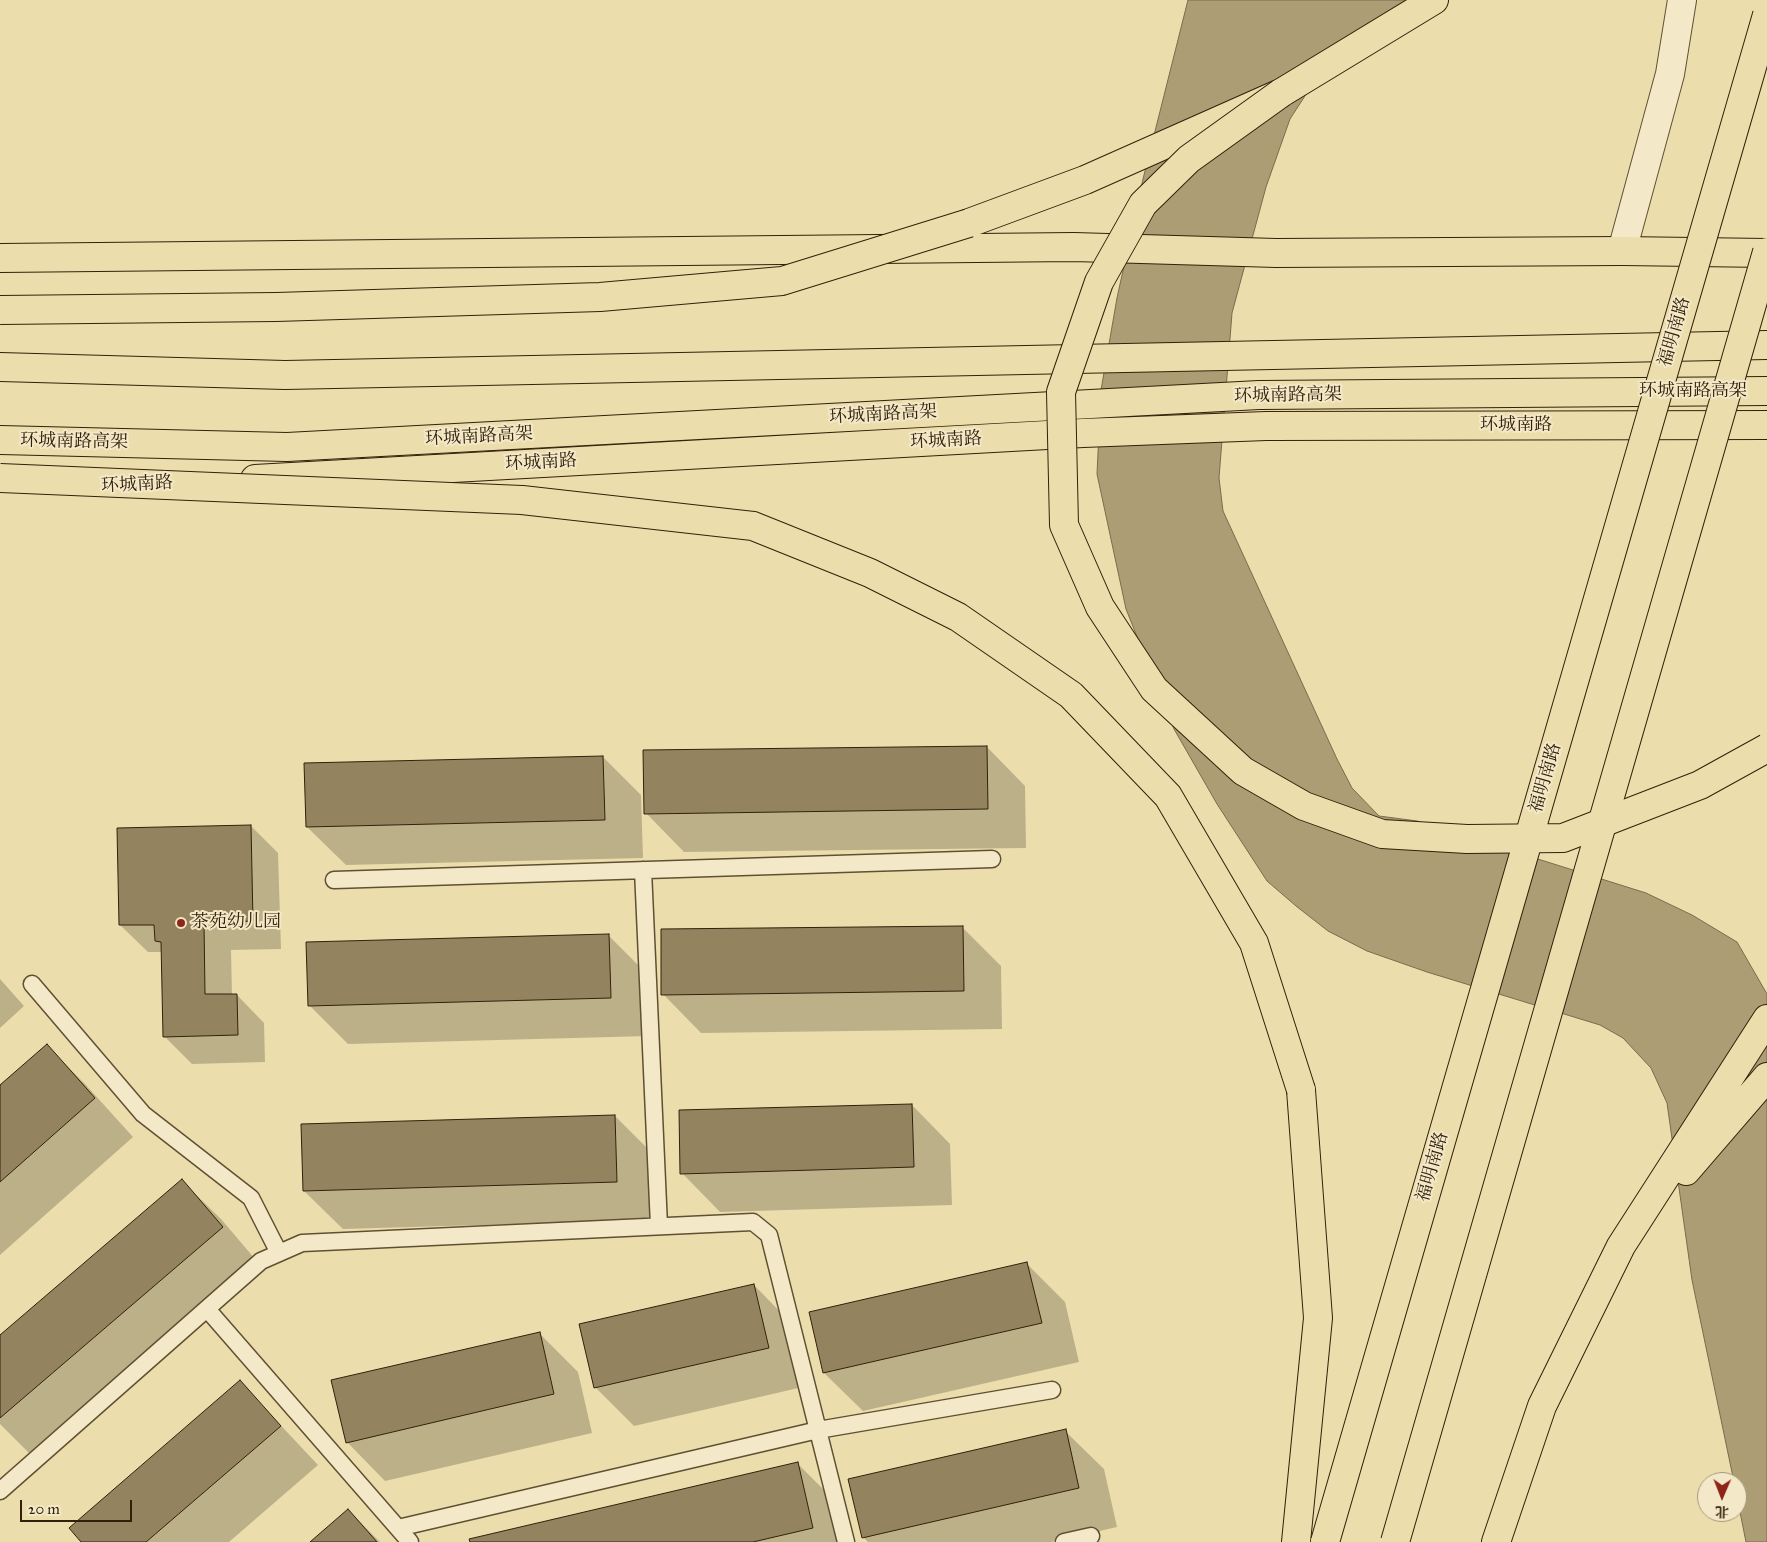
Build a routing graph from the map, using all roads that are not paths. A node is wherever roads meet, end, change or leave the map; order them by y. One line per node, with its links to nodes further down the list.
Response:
1 (1434, 0): 4 (main road)
2 (1682, 0): 5 (street)
3 (1767, 14): 36 (main road, 福明南路, bridge)
4 (1281, 93): 8 (main road, bridge); 16 (main road, bridge)
5 (1622, 250): 6 (main road); 7 (main road)
6 (1767, 252): 37 (main road, bridge)
7 (0, 258)
8 (0, 310)
9 (1767, 345): 10 (main road, bridge)
10 (0, 367)
11 (1767, 391): 13 (main road, 环城南路高架, bridge)
12 (1767, 425): 15 (main road, 环城南路)
13 (0, 440)
14 (0, 478): 35 (main road, bridge)
15 (0, 488)
16 (1767, 748)
17 (992, 859): 18 (lane)
18 (643, 870): 19 (lane); 23 (lane)
19 (334, 880)
20 (32, 984): 25 (lane)
21 (1767, 1019): 24 (main road)
22 (1767, 1077): 24 (main road)
23 (659, 1226): 25 (lane); 28 (lane)
24 (1621, 1246): 38 (main road)
25 (279, 1253): 26 (lane)
26 (207, 1309): 29 (lane); 30 (lane)
27 (1052, 1390): 28 (lane)
28 (818, 1430): 30 (lane); 33 (lane)
29 (0, 1491)
30 (398, 1528): 32 (lane)
31 (1091, 1536): 34 (lane)
32 (410, 1542)
33 (846, 1542)
34 (1064, 1542)
35 (1296, 1542)
36 (1325, 1542)
37 (1395, 1542)
38 (1496, 1542)

